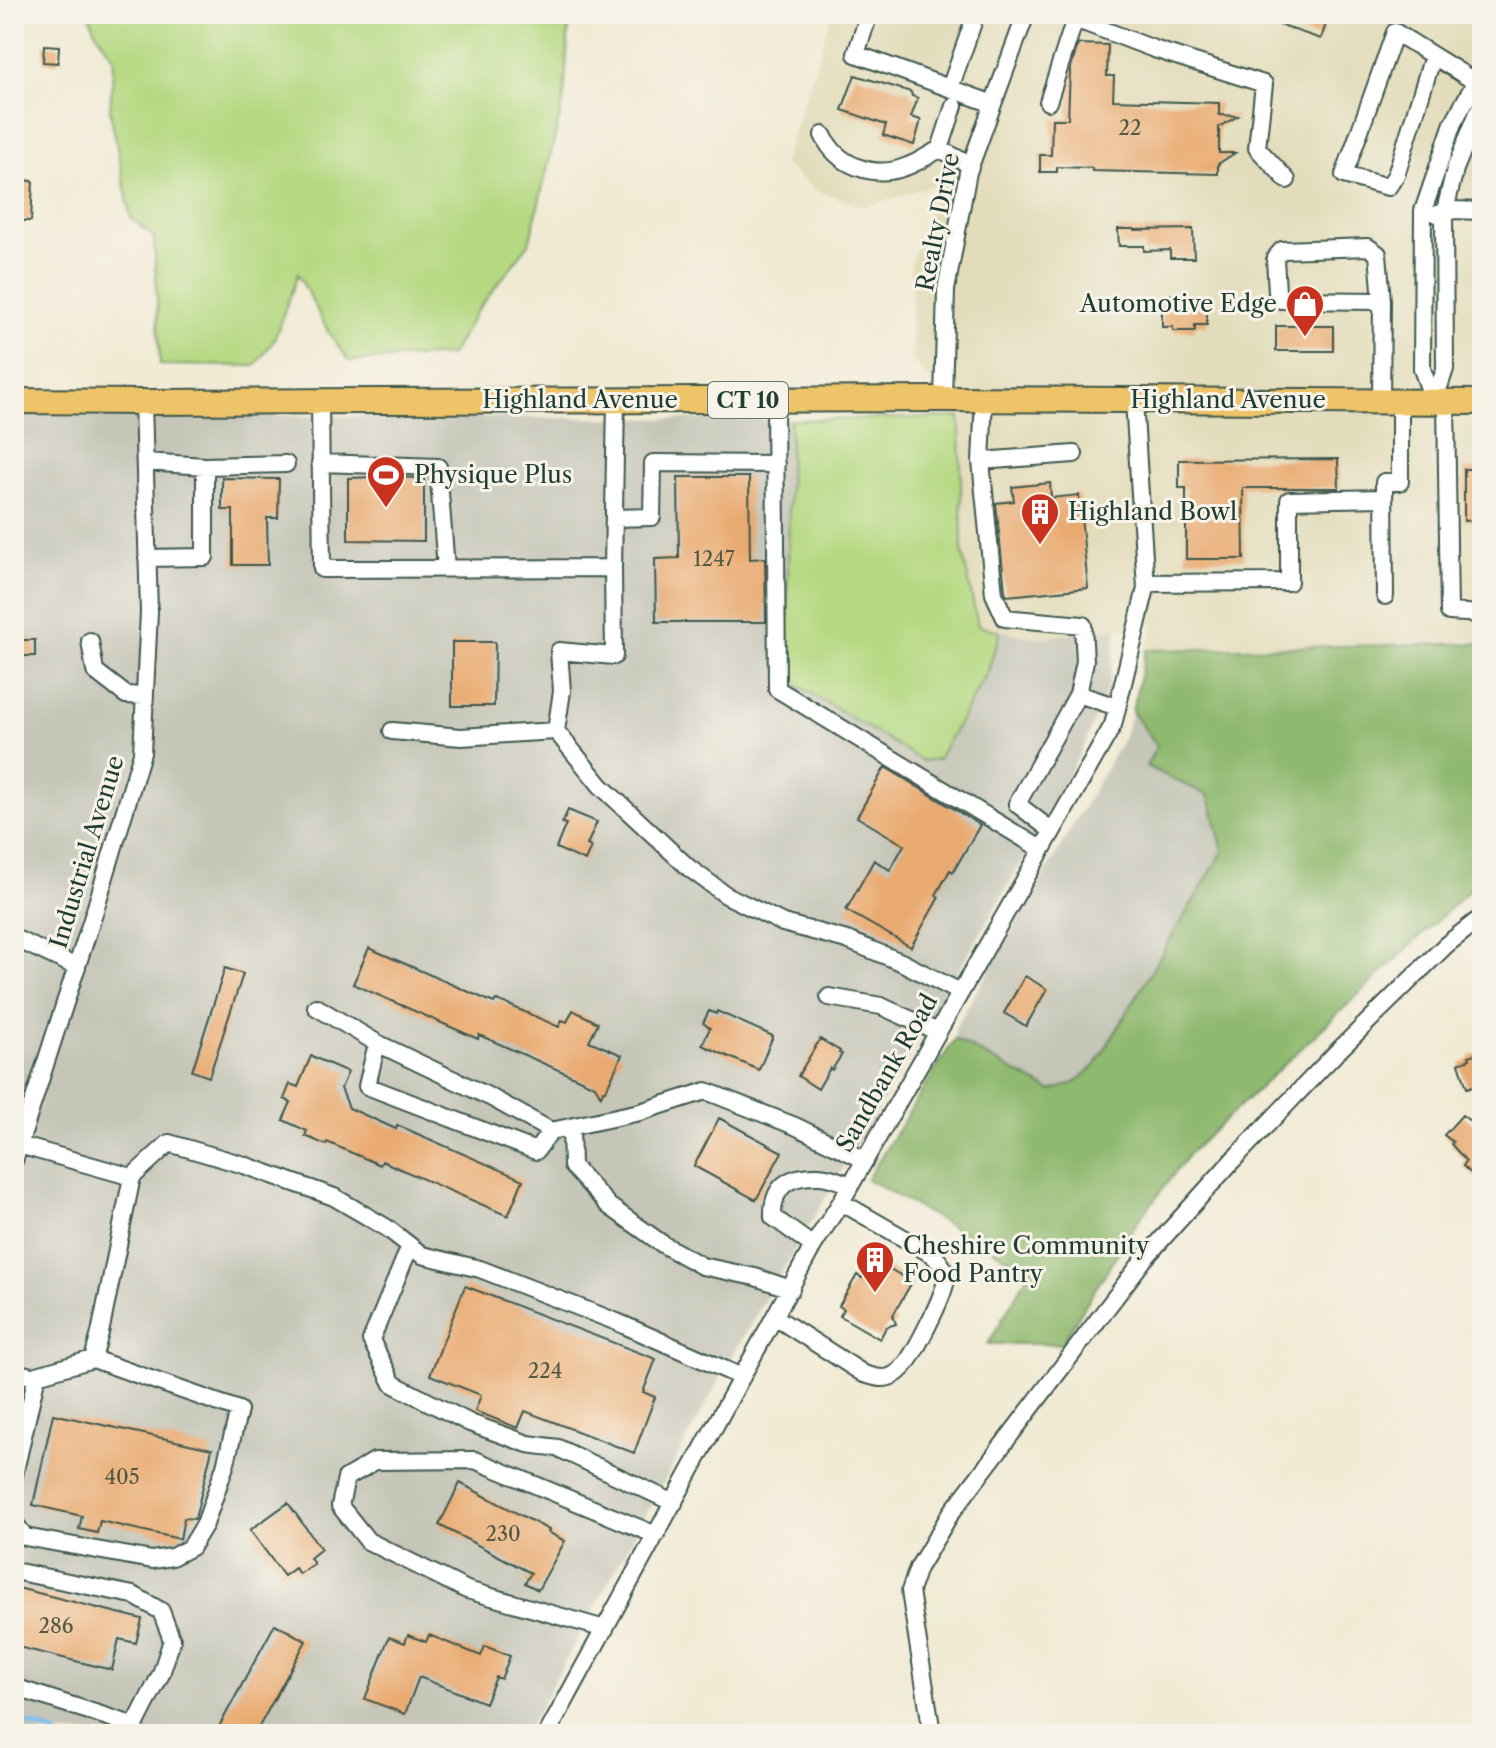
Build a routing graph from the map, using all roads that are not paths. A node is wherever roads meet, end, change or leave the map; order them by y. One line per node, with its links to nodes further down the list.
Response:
1 (869, 14): 8 (street)
2 (976, 14): 8 (street)
3 (1026, 14): 11 (street, Realty Drive)
4 (1057, 14): 5 (street)
5 (1075, 19): 9 (street); 16 (street)
6 (1433, 56): 6 (street); 7 (street)
7 (1479, 80): 17 (street)
8 (950, 88): 11 (street)
9 (1048, 102)
10 (1482, 103): 19 (street)
11 (993, 104): 15 (street, Realty Drive)
12 (954, 106): 14 (street)
13 (823, 135): 14 (street)
14 (940, 149): 15 (street)
15 (970, 165): 21 (street, Realty Drive)
16 (1287, 180)
17 (1423, 211): 19 (street); 30 (street)
18 (1482, 211): 19 (street)
19 (1444, 215): 30 (street)
20 (1382, 301): 20 (street); 28 (street)
21 (943, 399): 22 (highway, Highland Avenue / CT 10); 24 (highway, Highland Avenue / CT 10)
22 (984, 399): 25 (highway, Highland Avenue / CT 10); 33 (street)
23 (616, 400): 24 (highway, Highland Avenue / CT 10); 27 (highway, Highland Avenue / CT 10); 40 (street)
24 (775, 400): 37 (street)
25 (1134, 400): 28 (highway, Highland Avenue / CT 10); 44 (street, Sandbank Road)
26 (14, 401): 29 (highway, Highland Avenue / CT 10)
27 (320, 401): 29 (highway, Highland Avenue / CT 10); 35 (street)
28 (1390, 401): 30 (highway, Highland Avenue / CT 10); 39 (street)
29 (143, 402): 34 (street, Industrial Avenue)
30 (1440, 402): 31 (highway, Highland Avenue / CT 10); 46 (street)
31 (1482, 402)
32 (1074, 454): 33 (street)
33 (981, 461): 48 (street)
34 (145, 462): 38 (street); 41 (street, Industrial Avenue)
35 (320, 463): 43 (street); 43 (street)
36 (286, 464): 38 (street)
37 (776, 464): 40 (street); 54 (street)
38 (205, 466): 41 (street)
39 (1384, 498): 44 (street); 45 (street)
40 (614, 518): 42 (street)
41 (147, 558): 49 (street, Industrial Avenue)
42 (613, 568): 43 (street); 52 (street)
43 (446, 569)
44 (1146, 583): 50 (street, Sandbank Road)
45 (1385, 596)
46 (1482, 614)
47 (90, 641): 49 (street)
48 (1078, 694): 50 (street); 53 (street)
49 (145, 696): 57 (street, Industrial Avenue)
50 (1117, 707): 53 (street, Sandbank Road)
51 (392, 731): 52 (street)
52 (556, 731): 58 (street)
53 (1052, 831): 54 (street, Sandbank Road)
54 (1041, 849): 58 (street, Sandbank Road)
55 (1482, 917): 87 (street)
56 (14, 938): 57 (street)
57 (77, 967): 65 (street, Industrial Avenue)
58 (960, 992): 61 (street, Sandbank Road)
59 (829, 997): 61 (street)
60 (316, 1007): 62 (street)
61 (938, 1032): 66 (street, Sandbank Road)
62 (377, 1043): 64 (street); 64 (street)
63 (571, 1127): 64 (street); 66 (street); 72 (street)
64 (551, 1131)
65 (17, 1153): 67 (street)
66 (865, 1160): 68 (street, Sandbank Road)
67 (132, 1177): 70 (street); 74 (street)
68 (851, 1185): 69 (street, Sandbank Road); 71 (street)
69 (841, 1202): 71 (street, Sandbank Road); 73 (street)
70 (410, 1246): 77 (street); 79 (street)
71 (813, 1246): 72 (street, Sandbank Road)
72 (791, 1289): 73 (street, Sandbank Road)
73 (775, 1317): 77 (street, Sandbank Road)
74 (93, 1359): 76 (street); 80 (street)
75 (14, 1372): 76 (street)
76 (36, 1377): 78 (street)
77 (742, 1377): 79 (street, Sandbank Road)
78 (14, 1475)
79 (674, 1503): 81 (street, Sandbank Road)
80 (14, 1522)
81 (656, 1535): 83 (street, Sandbank Road); 83 (street)
82 (14, 1571): 85 (street)
83 (605, 1629): 86 (street, Sandbank Road)
84 (14, 1687): 85 (street)
85 (132, 1733)
86 (547, 1734)
87 (935, 1734)

